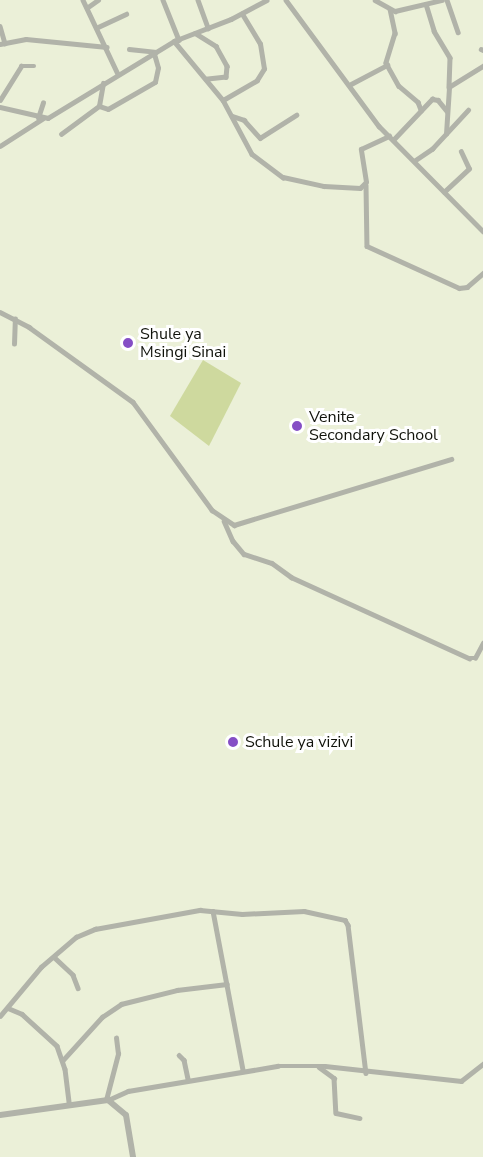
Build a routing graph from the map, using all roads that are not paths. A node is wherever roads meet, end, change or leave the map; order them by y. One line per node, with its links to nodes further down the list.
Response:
1 (83, 0): 12 (street)
2 (98, 0): 12 (street)
3 (164, 0): 22 (street)
4 (198, 0): 19 (street)
5 (250, 0): 13 (street)
6 (266, 0): 13 (street)
7 (286, 0): 33 (street)
8 (375, 0): 14 (street)
9 (442, 0): 11 (street)
10 (447, 0): 20 (street)
11 (426, 4): 14 (street); 34 (street)
12 (88, 7): 18 (street)
13 (255, 7): 16 (street)
14 (390, 9): 27 (street)
15 (126, 14): 18 (street)
16 (242, 14): 19 (street); 35 (street)
17 (0, 26): 23 (street)
18 (98, 27): 24 (street)
19 (208, 28): 21 (street)
20 (458, 32)
21 (195, 33): 22 (street); 31 (street)
22 (176, 41): 26 (street); 31 (street)
23 (2, 43): 24 (street)
24 (107, 48): 30 (street)
25 (129, 49): 26 (street)
26 (155, 53): 30 (street); 38 (street)
27 (387, 65): 33 (street); 40 (street)
28 (34, 66): 36 (street)
29 (483, 66): 34 (street)
30 (118, 74): 32 (street)
31 (206, 79): 35 (street)
32 (103, 83): 38 (street); 45 (street)
33 (351, 84): 48 (street)
34 (449, 87): 42 (street)
35 (224, 99): 44 (street)
36 (0, 100)
37 (43, 103): 45 (street)
38 (99, 106): 46 (street)
39 (0, 107): 45 (street)
40 (421, 110): 42 (street); 48 (street)
41 (468, 110): 47 (street)
42 (448, 111): 47 (street)
43 (296, 115): 44 (street)
44 (232, 116): 52 (street)
45 (40, 118): 49 (street)
46 (61, 134)
47 (446, 134): 51 (street)
48 (391, 138): 51 (street); 52 (street)
49 (0, 146)
50 (461, 152): 53 (street)
51 (414, 161): 53 (street)
52 (366, 182): 55 (street)
53 (444, 192): 54 (street)
54 (483, 231)
55 (483, 273)
56 (0, 312): 57 (street)
57 (15, 319): 58 (street); 60 (street)
58 (14, 344)
59 (451, 459): 60 (street)
60 (224, 521): 61 (street)
61 (483, 643)
62 (213, 912): 63 (street); 64 (street); 74 (street)
63 (54, 957): 65 (street); 66 (street)
64 (227, 984): 70 (street); 73 (street)
65 (78, 988)
66 (8, 1008): 67 (street); 70 (street)
67 (0, 1016)
68 (116, 1038): 76 (street)
69 (178, 1055): 75 (street)
70 (63, 1060): 77 (street)
71 (483, 1064): 74 (street)
72 (317, 1066): 73 (street); 74 (street); 79 (street)
73 (243, 1070): 75 (street)
74 (366, 1073)
75 (188, 1079): 76 (street)
76 (107, 1100): 77 (street); 80 (street)
77 (69, 1104): 78 (street)
78 (0, 1115)
79 (359, 1118)
80 (133, 1157)

